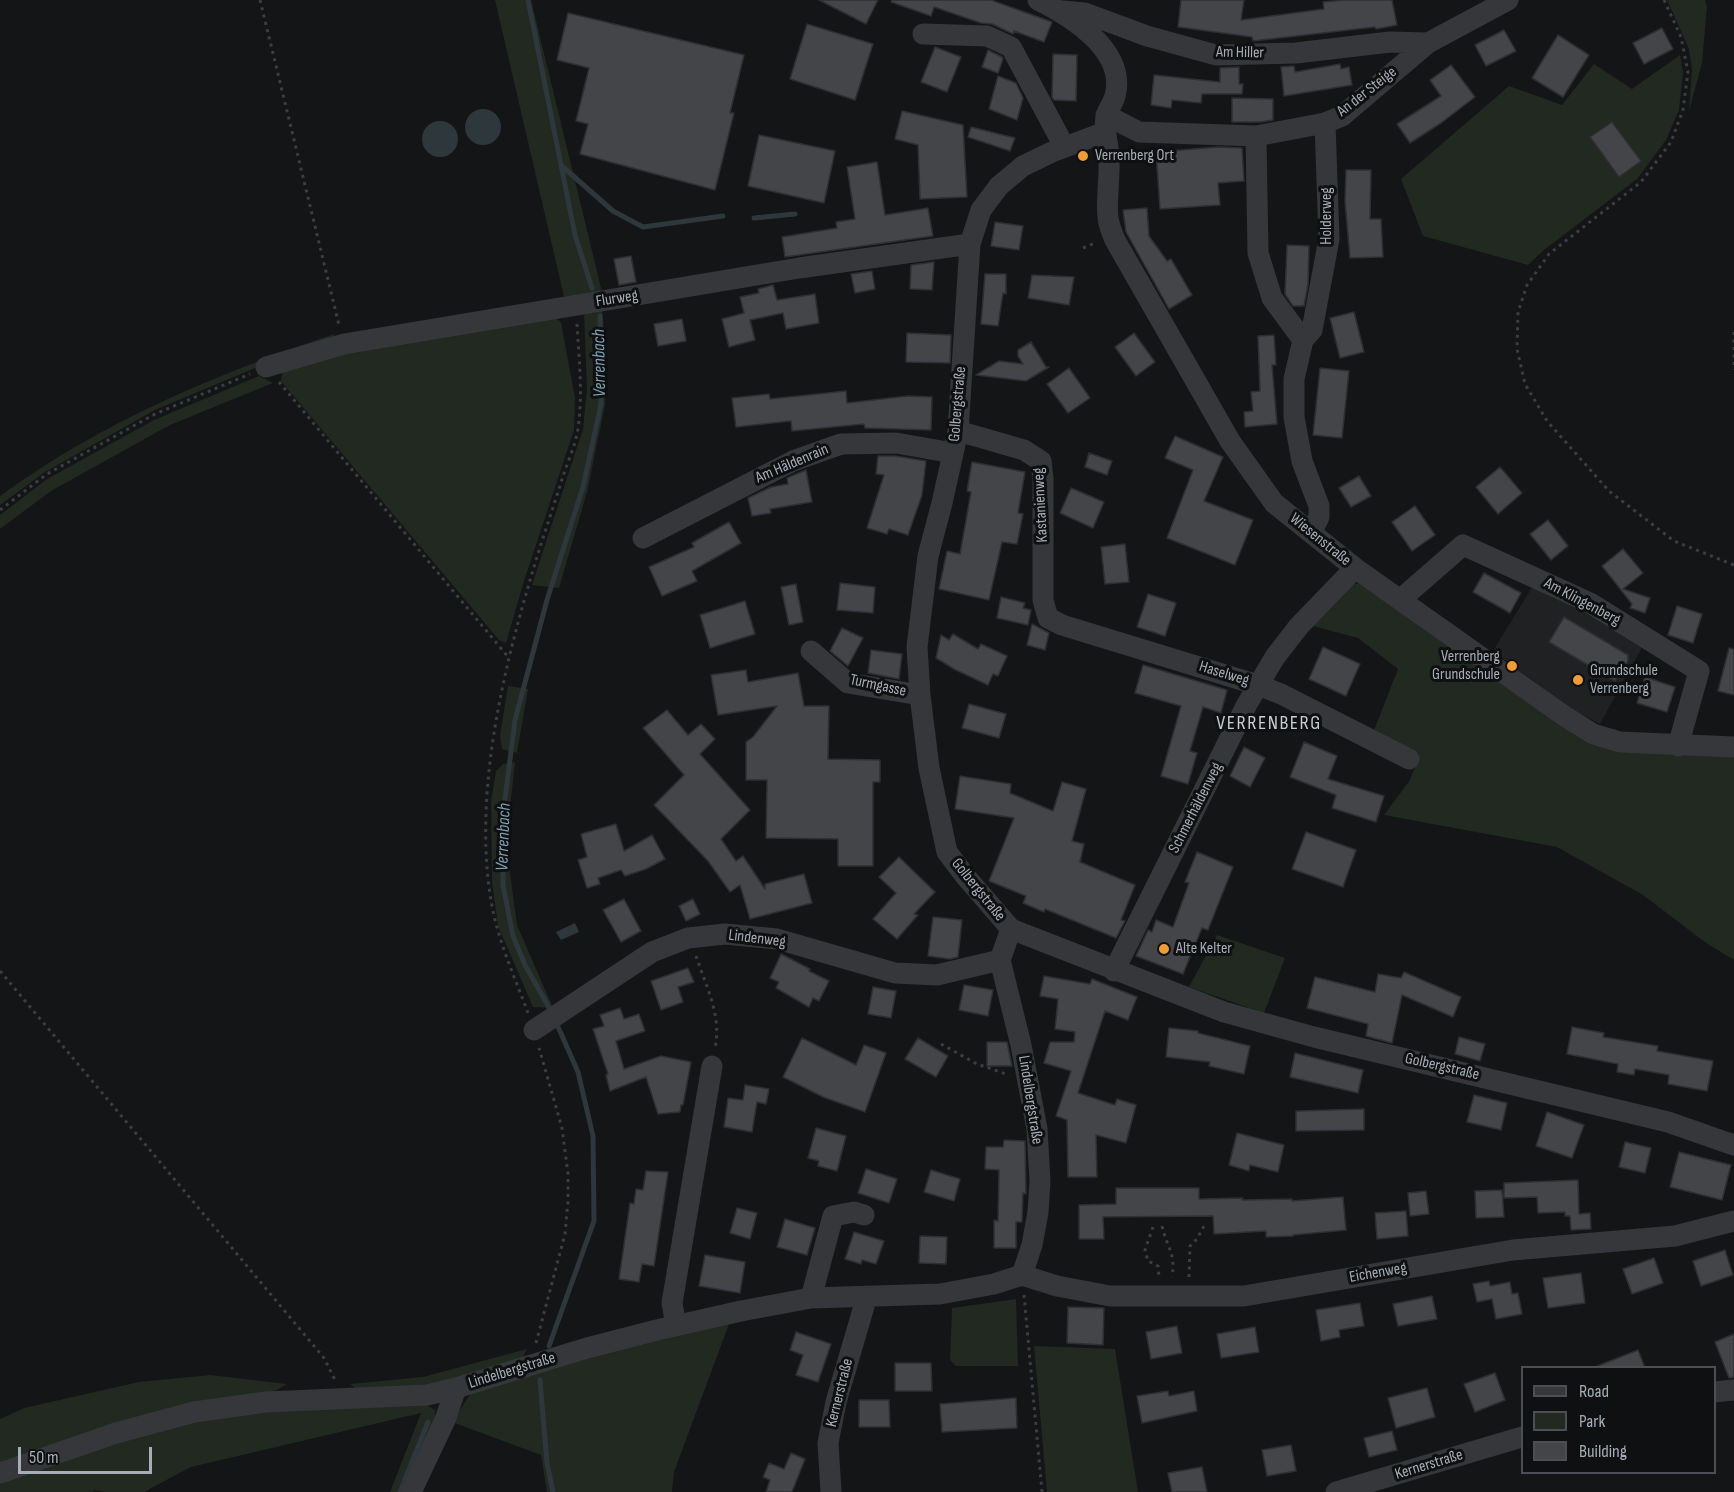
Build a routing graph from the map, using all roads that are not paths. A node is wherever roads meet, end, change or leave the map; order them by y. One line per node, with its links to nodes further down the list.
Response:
1 (1038, 0): 3 (street)
2 (1508, 0): 5 (street, An der Steige)
3 (1059, 10): 5 (street, Am Hiller); 6 (street)
4 (923, 34): 9 (street)
5 (1428, 43): 7 (street, An der Steige)
6 (1105, 123): 8 (street, An der Steige); 9 (street, Golbergstraße); 15 (street, Wiesenstraße)
7 (1325, 123): 8 (street, An der Steige); 11 (street, Holderweg)
8 (1256, 136): 11 (street)
9 (1064, 146): 10 (street, Golbergstraße)
10 (970, 244): 12 (street, Flurweg); 13 (street, Golbergstraße)
11 (1303, 340): 15 (street, Holderweg)
12 (266, 367)
13 (958, 431): 14 (street, Golbergstraße); 19 (street, Kastanienweg)
14 (953, 453): 16 (street, Am Häldenrain); 22 (street, Golbergstraße)
15 (1311, 533): 17 (street, Wiesenstraße)
16 (643, 538)
17 (1355, 568): 18 (street, Wiesenstraße); 21 (street, Schmerhäldenweg)
18 (1401, 599): 23 (street, Wiesenstraße); 23 (street, Am Klingenberg)
19 (1043, 600): 21 (street, Haselweg)
20 (811, 651): 22 (street, Turmgasse)
21 (1258, 685): 25 (street, Haselweg); 28 (street, Schmerhäldenweg)
22 (920, 695): 26 (street, Golbergstraße)
23 (1678, 746): 24 (street, Wiesenstraße)
24 (1734, 747)
25 (1409, 759)
26 (1011, 929): 27 (street); 28 (street, Golbergstraße)
27 (1000, 960): 29 (street, Lindenweg); 34 (street, Lindelbergstraße)
28 (1114, 971): 31 (street, Golbergstraße)
29 (534, 1030)
30 (712, 1066): 37 (street)
31 (1734, 1145)
32 (864, 1215): 36 (street)
33 (1734, 1221): 34 (street, Eichenweg)
34 (1022, 1275): 35 (street, Lindelbergstraße)
35 (867, 1296): 36 (street, Lindelbergstraße); 44 (street, Kernerstraße)
36 (810, 1298): 37 (street, Lindelbergstraße)
37 (676, 1326): 38 (street, Lindelbergstraße)
38 (456, 1389): 42 (street, Lindelbergstraße); 43 (street)
39 (1734, 1390): 40 (street)
40 (1716, 1392)
41 (1521, 1437): 45 (street, Kernerstraße)
42 (0, 1473)
43 (411, 1492)
44 (831, 1492)
45 (1336, 1492)

